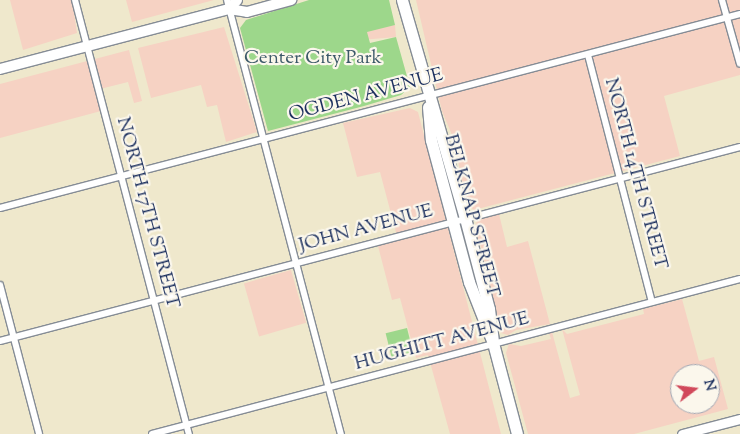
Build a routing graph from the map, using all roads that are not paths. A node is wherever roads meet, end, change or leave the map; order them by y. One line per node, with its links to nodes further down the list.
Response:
1 (75, 0): 9 (street, NORTH 17TH STREET)
2 (237, 0): 6 (main road)
3 (291, 0): 6 (main road)
4 (402, 0): 13 (highway, BELKNAP STREET)
5 (722, 0): 8 (street)
6 (228, 4): 9 (main road); 14 (street)
7 (740, 14): 8 (street, OGDEN AVENUE)
8 (727, 17): 10 (street, OGDEN AVENUE); 11 (street)
9 (88, 46): 12 (main road); 16 (street, NORTH 17TH STREET)
10 (588, 55): 13 (street, OGDEN AVENUE); 17 (street, NORTH 14TH STREET)
11 (740, 64)
12 (0, 69)
13 (427, 95): 14 (street, OGDEN AVENUE); 19 (highway, BELKNAP STREET); 20 (highway, BELKNAP STREET)
14 (263, 139): 16 (street, OGDEN AVENUE); 21 (street)
15 (740, 146): 17 (street, JOHN AVENUE)
16 (122, 176): 18 (street, OGDEN AVENUE); 24 (street, NORTH 17TH STREET)
17 (620, 179): 19 (street, JOHN AVENUE); 25 (street, NORTH 14TH STREET)
18 (0, 208)
19 (466, 218): 20 (street, JOHN AVENUE); 28 (highway, BELKNAP STREET)
20 (453, 221): 21 (street, JOHN AVENUE); 28 (highway, BELKNAP STREET)
21 (296, 263): 24 (street, JOHN AVENUE); 29 (street)
22 (740, 279): 25 (street, HUGHITT AVENUE)
23 (0, 285): 26 (street)
24 (154, 301): 26 (street, JOHN AVENUE); 31 (street, NORTH 17TH STREET)
25 (652, 302): 28 (street, HUGHITT AVENUE)
26 (14, 338): 27 (street, JOHN AVENUE); 32 (street)
27 (0, 341)
28 (492, 344): 29 (street, HUGHITT AVENUE); 36 (highway, BELKNAP STREET)
29 (329, 388): 31 (street, HUGHITT AVENUE); 35 (street)
30 (740, 419): 37 (street)
31 (187, 425): 33 (street, HUGHITT AVENUE); 34 (street, NORTH 17TH STREET)
32 (39, 434)
33 (152, 434)
34 (189, 434)
35 (341, 434)
36 (517, 434)
37 (682, 434)

